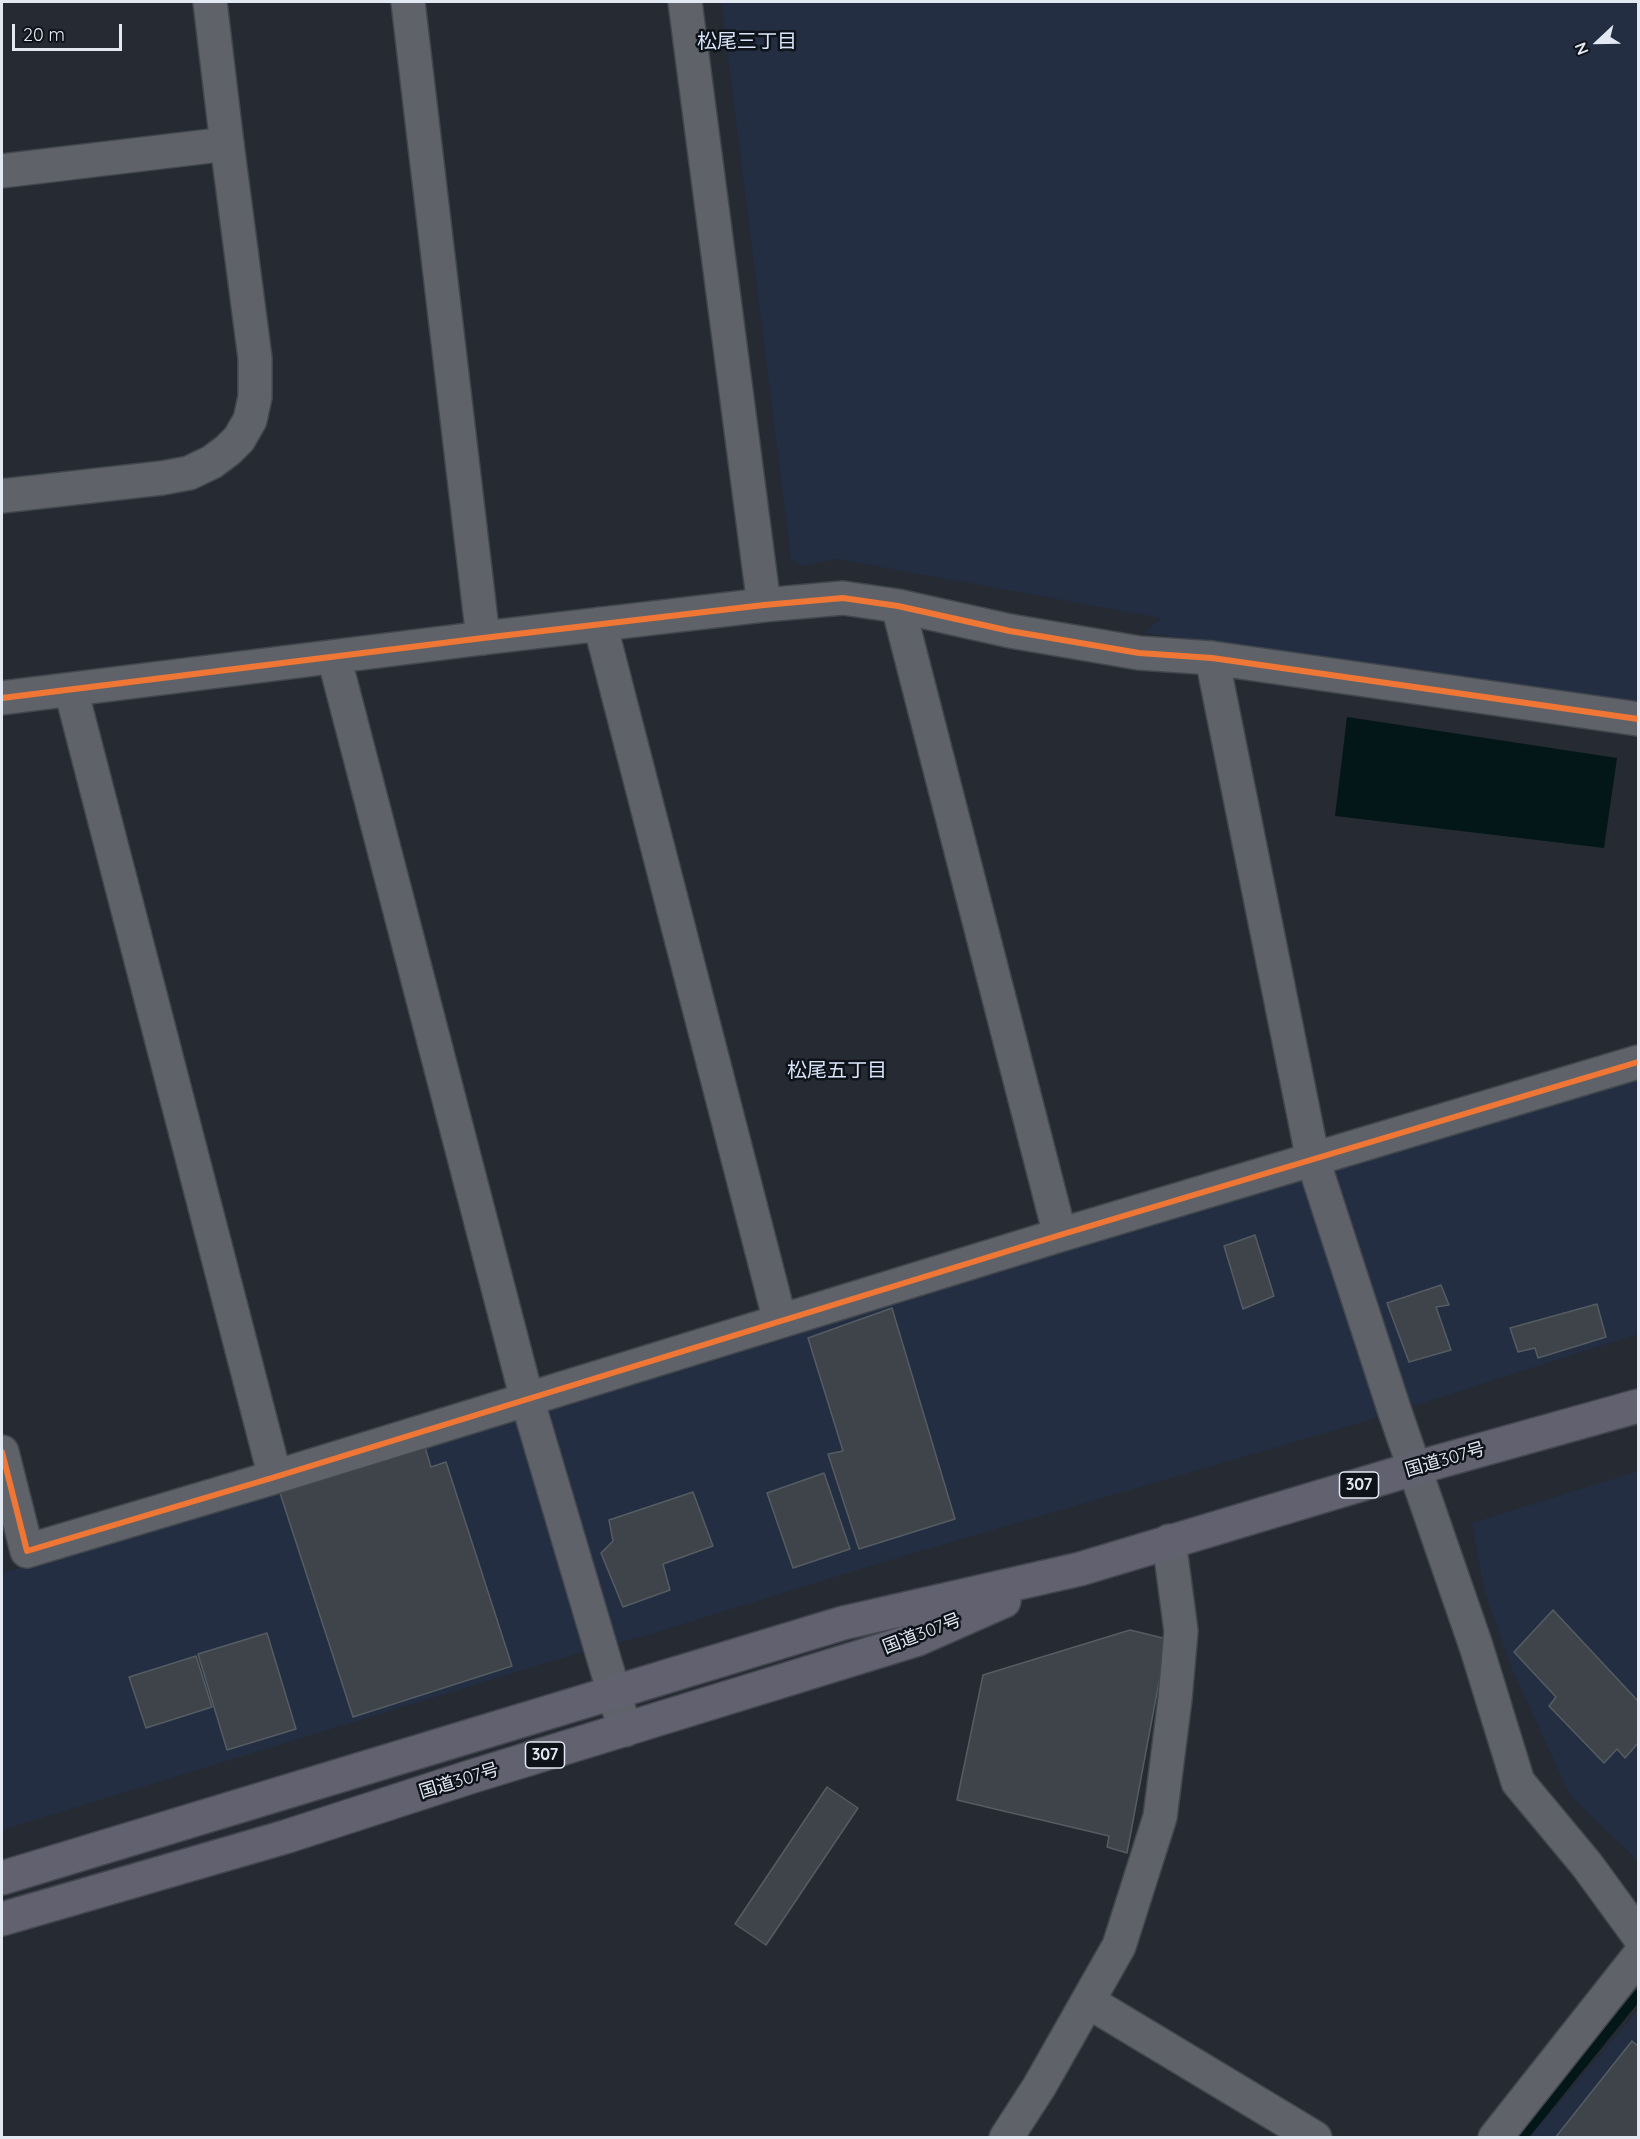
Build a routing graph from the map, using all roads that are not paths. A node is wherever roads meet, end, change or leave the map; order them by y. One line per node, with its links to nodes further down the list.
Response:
1 (210, 2): 4 (street)
2 (408, 2): 10 (street)
3 (685, 2): 7 (street)
4 (227, 144): 5 (street); 6 (street)
5 (2, 171)
6 (2, 496)
7 (764, 605): 8 (street); 9 (street)
8 (898, 606): 12 (street); 18 (street)
9 (600, 624): 10 (street); 19 (street)
10 (483, 638): 11 (street)
11 (334, 657): 13 (street); 20 (street)
12 (1212, 658): 15 (street); 17 (street)
13 (71, 690): 14 (street); 24 (street)
14 (2, 698)
15 (1638, 719)
16 (1638, 1062): 17 (street)
17 (1313, 1160): 18 (street); 23 (street)
18 (1060, 1235): 19 (street)
19 (780, 1321): 20 (street)
20 (527, 1399): 24 (street); 27 (street)
21 (1638, 1406): 23 (highway, 国道307号 / 307)
22 (2, 1452): 24 (street)
23 (1416, 1468): 25 (highway, 国道307号 / 307); 31 (street)
24 (275, 1477)
25 (1169, 1541): 26 (highway, 国道307号 / 307); 33 (street)
26 (1080, 1569): 27 (highway, 国道307号 / 307); 28 (highway, 国道307号 / 307)
27 (614, 1693): 28 (street); 29 (highway, 国道307号 / 307)
28 (625, 1731): 30 (highway, 国道307号 / 307)
29 (2, 1878)
30 (2, 1920)
31 (1638, 1935)
32 (1638, 1957): 36 (street)
33 (1089, 2002): 34 (street); 35 (street)
34 (1006, 2138)
35 (1315, 2138)
36 (1495, 2138)

